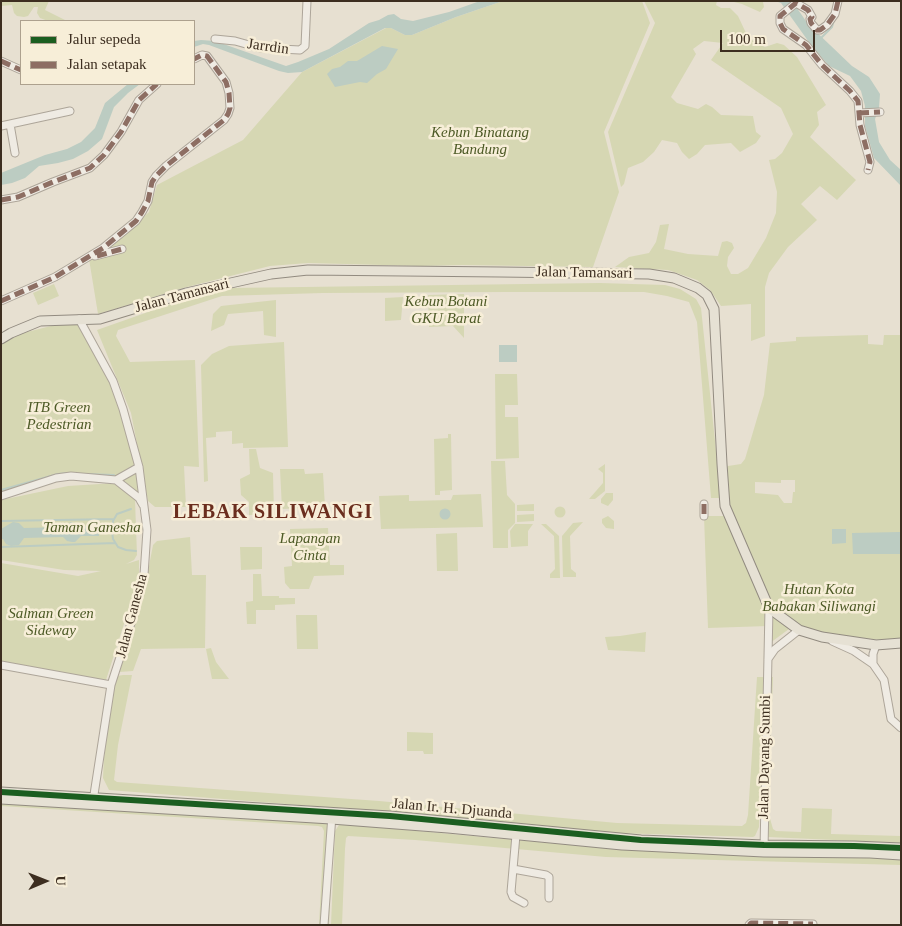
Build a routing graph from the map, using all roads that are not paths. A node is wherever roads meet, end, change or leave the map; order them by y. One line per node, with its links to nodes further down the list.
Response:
1 (307, 1): 3 (street, Jarrdin)
2 (838, 1): 10 (street)
3 (215, 39)
4 (195, 58): 17 (street)
5 (1, 61): 6 (street)
6 (20, 70)
7 (156, 85): 15 (street)
8 (70, 111): 11 (street)
9 (879, 112): 10 (street)
10 (862, 113): 14 (street)
11 (10, 124): 12 (street); 13 (street)
12 (1, 126)
13 (15, 153)
14 (868, 170)
15 (1, 200)
16 (122, 249): 17 (street)
17 (90, 257): 18 (street)
18 (1, 301)
19 (78, 319): 20 (main road, Jalan Tamansari); 21 (street, Jalan Ganesha); 27 (main road, Jalan Tamansari)
20 (1, 339)
21 (140, 468): 22 (street); 25 (street, Jalan Ganesha)
22 (116, 480): 23 (street); 25 (street)
23 (1, 496)
24 (704, 504): 26 (street)
25 (146, 510): 35 (street, Jalan Ganesha)
26 (704, 516)
27 (769, 608): 28 (main road); 32 (street, Jalan Dayang Sumbi)
28 (799, 630): 29 (main road); 32 (street)
29 (822, 638): 31 (main road); 33 (street)
30 (901, 643): 31 (main road)
31 (876, 645): 33 (street)
32 (767, 662): 45 (street, Jalan Dayang Sumbi)
33 (873, 664): 36 (street)
34 (1, 665): 35 (street)
35 (111, 685): 39 (street, Jalan Ganesha)
36 (901, 728)
37 (1, 792): 39 (main road, Jalan Ir. H. Djuanda)
38 (1, 799): 39 (main road, Jalan Ir. H. Djuanda)
39 (93, 801): 40 (main road, Jalan Ir. H. Djuanda)
40 (332, 815): 41 (main road, Jalan Ir. H. Djuanda); 52 (street)
41 (428, 823): 42 (main road, Jalan Ir. H. Djuanda); 43 (main road, Jalan Ir. H. Djuanda)
42 (516, 835): 43 (main road, Jalan Ir. H. Djuanda); 48 (street)
43 (567, 837): 44 (main road, Jalan Ir. H. Djuanda)
44 (591, 839): 45 (main road, Jalan Ir. H. Djuanda); 45 (main road, Jalan Ir. H. Djuanda)
45 (764, 848): 46 (main road, Jalan Ir. H. Djuanda); 47 (main road, Jalan Ir. H. Djuanda)
46 (901, 848)
47 (901, 855)
48 (513, 869): 49 (street); 50 (street)
49 (549, 898)
50 (524, 903)
51 (813, 924): 53 (street)
52 (324, 925)
53 (749, 925)

